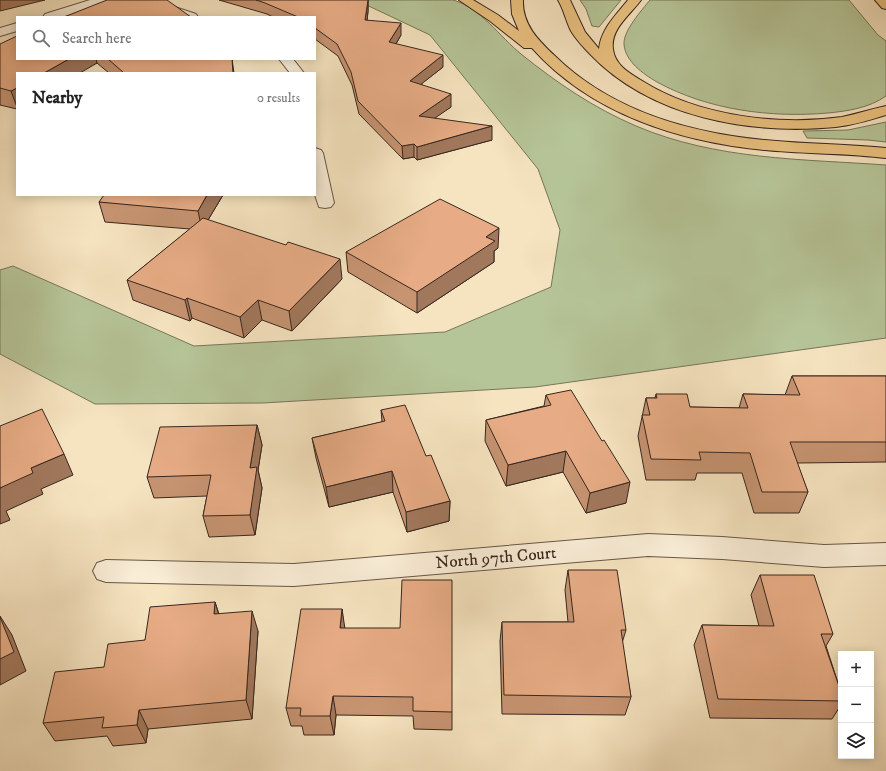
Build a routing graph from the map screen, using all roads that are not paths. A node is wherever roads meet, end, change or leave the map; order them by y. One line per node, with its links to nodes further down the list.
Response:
1 (102, 0): 9 (street)
2 (142, 0): 10 (street)
3 (465, 0): 14 (highway)
4 (517, 0): 14 (highway)
5 (564, 0): 16 (highway)
6 (635, 0): 16 (highway)
7 (881, 0): 8 (highway)
8 (886, 6)
9 (52, 16)
10 (189, 16)
11 (16, 27): 12 (street)
12 (0, 32)
13 (287, 60): 15 (street)
14 (551, 62): 18 (highway)
15 (296, 72)
16 (622, 74): 17 (highway)
17 (886, 110)
18 (886, 153)
19 (316, 158): 20 (street)
20 (325, 203)
21 (886, 554): 22 (street, North 97th Court)
22 (106, 571)

